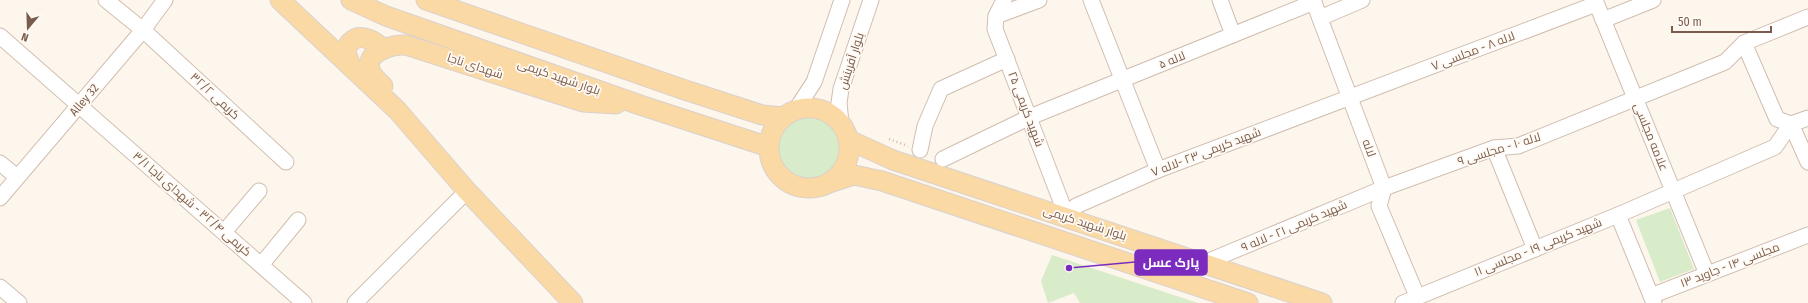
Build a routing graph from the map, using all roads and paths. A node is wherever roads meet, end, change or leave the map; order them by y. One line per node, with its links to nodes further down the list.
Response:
1 (106, 0): 20 (street, کریمی ۳۲/۲)
2 (165, 0): 20 (street, Alley 32)
3 (280, 0): 26 (main road)
4 (351, 0): 31 (main road, بلوار شهید کریمی)
5 (426, 0): 32 (main road)
6 (842, 0): 34 (street)
7 (871, 0): 37 (street, بلوار آفرینش)
8 (1004, 0): 16 (street)
9 (1039, 0): 16 (street)
10 (1091, 0): 27 (street)
11 (1220, 0): 21 (street)
12 (1362, 0): 18 (street)
13 (1653, 0): 19 (street)
14 (1313, 1): 18 (street, لاله); 21 (street, لاله ۵)
15 (1595, 2): 19 (street, علامه مجلسی); 28 (street, لاله ۸ - مجلسی ۷)
16 (996, 16): 25 (street, شهید کریمی ۲۵)
17 (1808, 17): 23 (street)
18 (1320, 18): 28 (street, لاله)
19 (1603, 20): 29 (street, علامه مجلسی)
20 (143, 30): 30 (street, Alley 32); 46 (street, کریمی ۳۲/۲)
21 (1233, 35): 27 (street, لاله ۵)
22 (0, 36): 30 (street, کریمی ۳۲/۴ - شهدای ناجا ۳/۱)
23 (1744, 43): 29 (street, لاله ۱۰ - مجلسی ۹); 38 (street)
24 (384, 48): 26 (main road); 31 (main road, شهدای ناجا); 33 (main road)
25 (1007, 59): 35 (street, شهید کریمی ۲۵); 43 (street)
26 (351, 66): 33 (main road)
27 (1122, 80): 35 (street, لاله ۵); 49 (street)
28 (1350, 98): 49 (street, شهید کریمی ۲۳ -لاله ۷); 53 (street, لاله)
29 (1635, 98): 42 (street, لاله ۱۰ - مجلسی ۹); 56 (street, علامه مجلسی)
30 (79, 105): 50 (street, Alley 32); 61 (street, کریمی ۳۲/۴ - شهدای ناجا ۳/۱)
31 (640, 105): 39 (main road, بلوار شهید کریمی)
32 (736, 106): 34 (main road); 39 (main road)
33 (397, 110): 55 (main road)
34 (790, 114): 37 (main road); 41 (main road)
35 (1030, 117): 44 (street, لاله ۵); 59 (street, شهید کریمی ۲۵)
36 (1808, 118): 38 (street)
37 (841, 123): 40 (main road)
38 (1791, 124): 47 (street); 56 (street, شهید کریمی ۱۹ - مجلسی ۱۱)
39 (724, 132): 41 (main road, بلوار شهید کریمی)
40 (849, 140): 45 (main road, بلوار شهید کریمی); 52 (main road)
41 (769, 147): 52 (main road)
42 (1494, 148): 53 (street, لاله ۱۰ - مجلسی ۹); 63 (street)
43 (920, 150)
44 (942, 159)
45 (893, 160): 51 (main road); 59 (main road, بلوار شهید کریمی)
46 (286, 162)
47 (1808, 162)
48 (0, 163): 50 (street)
49 (1158, 170): 59 (street, شهید کریمی ۲۳ -لاله ۷)
50 (17, 177): 57 (street, Alley 32)
51 (882, 181): 52 (main road, بلوار شهید کریمی); 74 (main road, بلوار شهید کریمی)
52 (828, 183)
53 (1384, 188): 64 (street, شهید کریمی ۲۱ - لاله ۹); 68 (street)
54 (258, 190): 61 (street)
55 (467, 191): 69 (street); 70 (main road)
56 (1673, 191): 58 (street, شهید کریمی ۱۹ - مجلسی ۱۱); 66 (street, علامه مجلسی)
57 (0, 198)
58 (1618, 215): 63 (street, شهید کریمی ۱۹ - مجلسی ۱۱); 71 (street)
59 (1067, 217): 64 (main road, بلوار شهید کریمی)
60 (298, 220): 65 (street)
61 (224, 232): 65 (street, کریمی ۳۲/۴ - شهدای ناجا ۳/۱)
62 (1808, 235): 66 (street, مجلسی ۱۴ - جاوید ۱۳)
63 (1535, 248): 68 (street, شهید کریمی ۱۹ - مجلسی ۱۱)
64 (1204, 263): 75 (main road, بلوار شهید کریمی)
65 (261, 265): 73 (street, کریمی ۳۲/۴ - شهدای ناجا ۳/۱)
66 (1707, 274): 71 (street, مجلسی ۱۴ - جاوید ۱۳)
67 (0, 287): 72 (street)
68 (1417, 296): 76 (street, شهید کریمی ۱۹ - مجلسی ۱۱)
69 (363, 300)
70 (565, 300)
71 (1652, 300)
72 (19, 303)
73 (304, 303)
74 (1248, 303)
75 (1322, 303)
76 (1403, 303)

